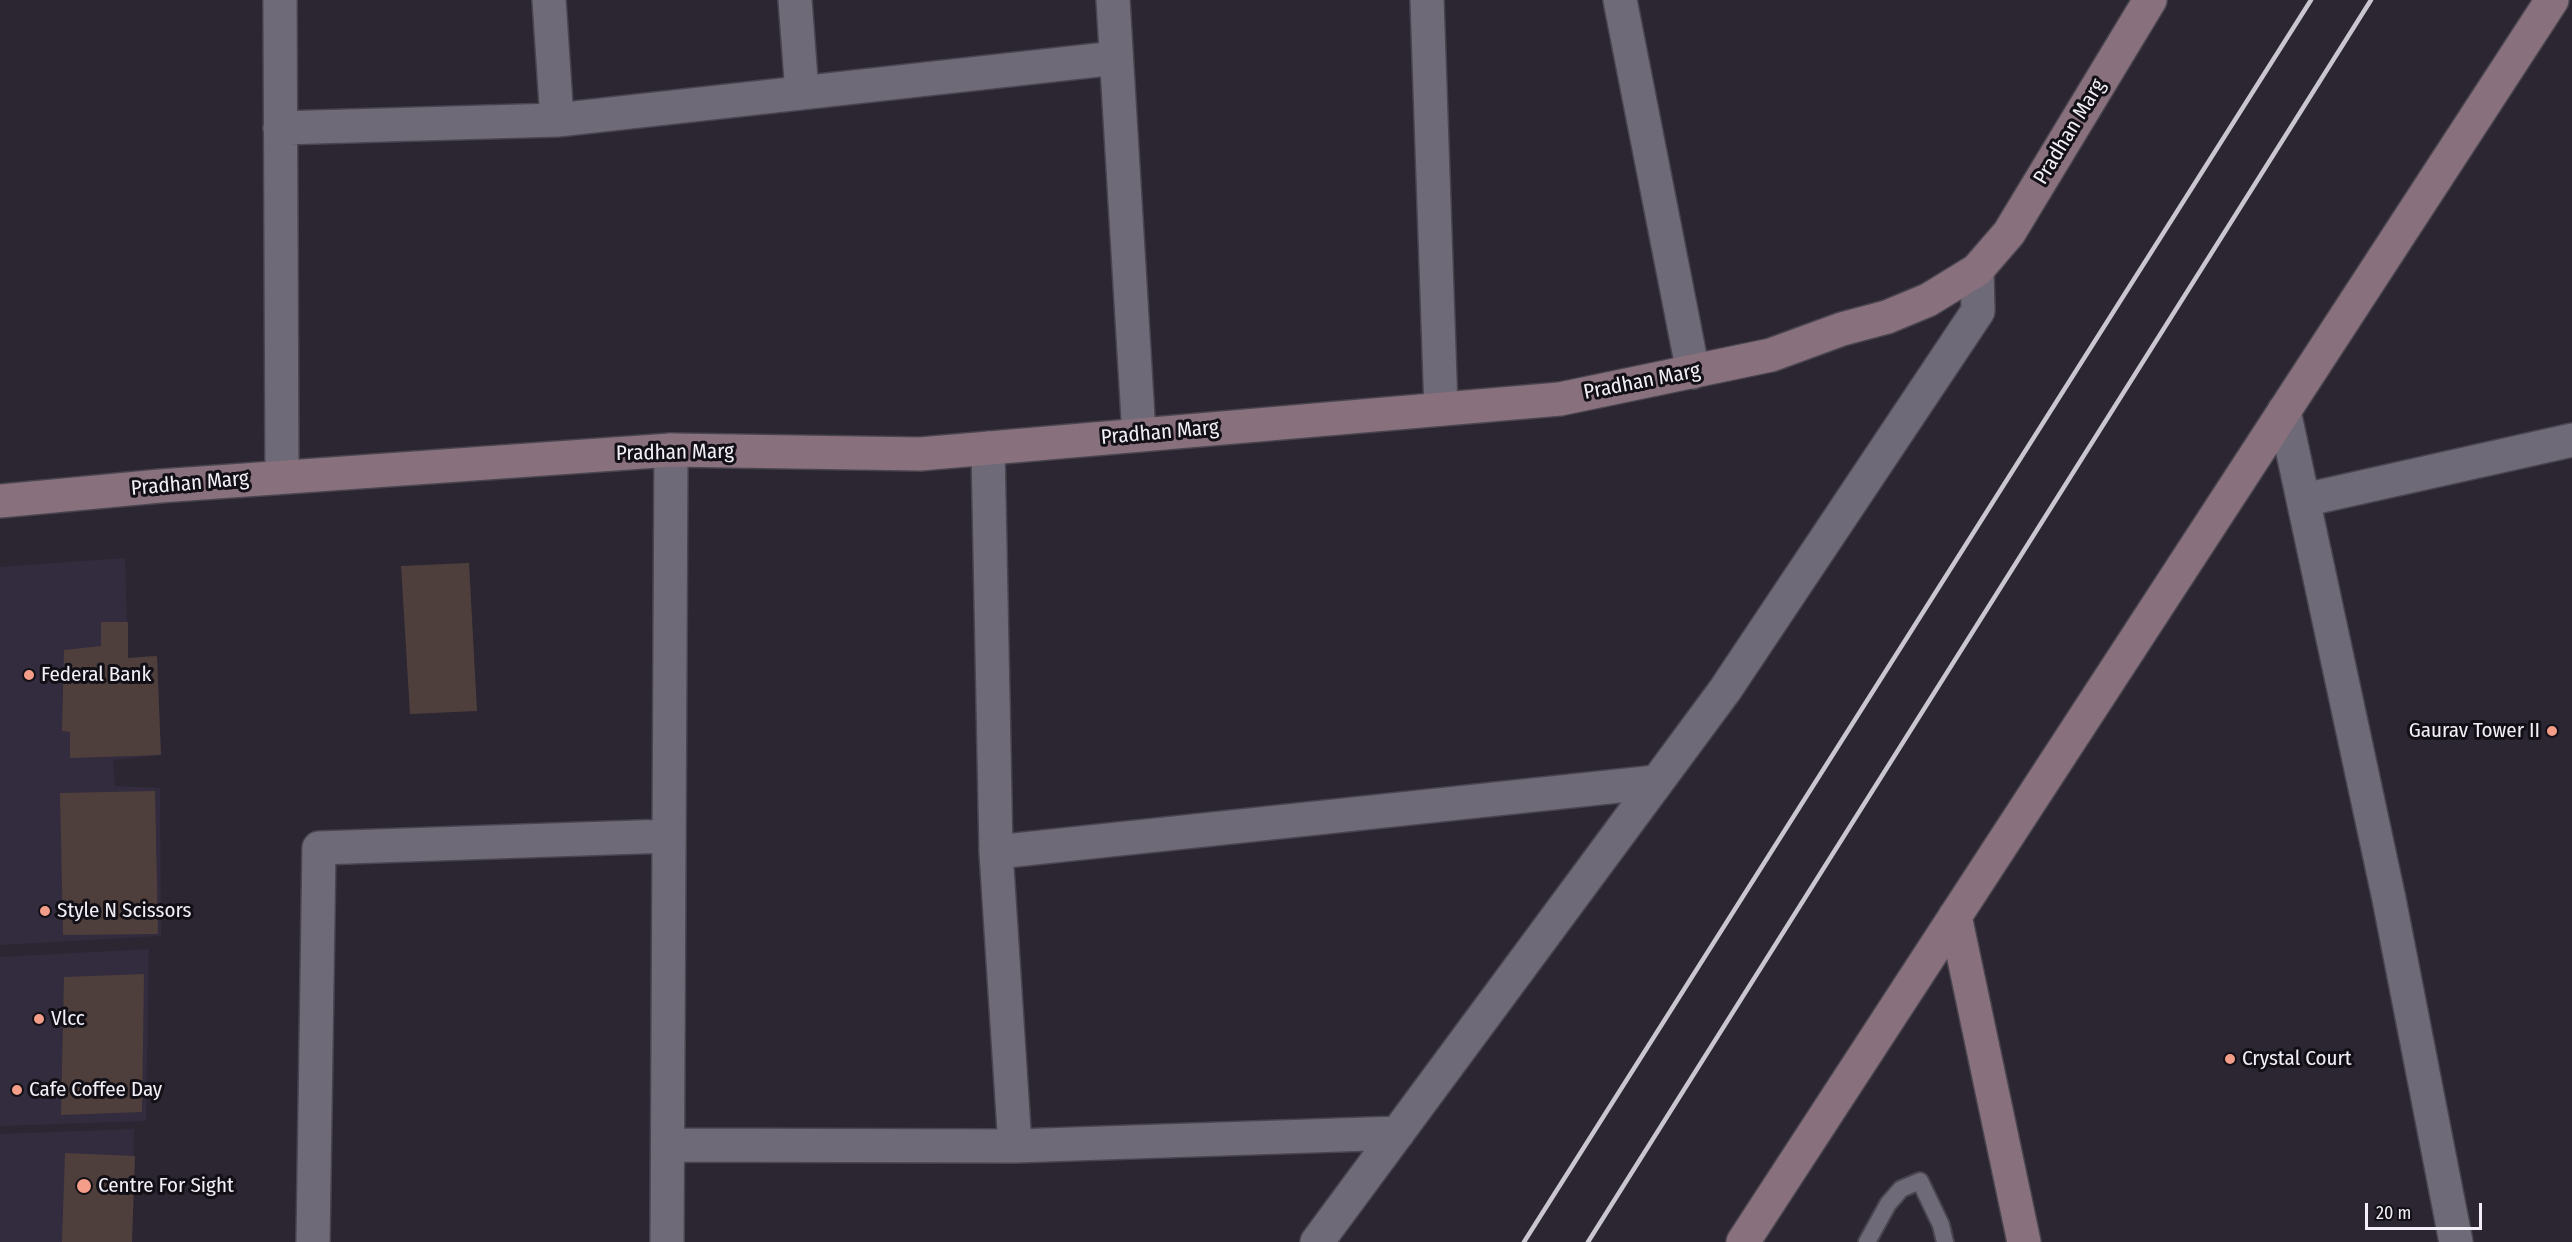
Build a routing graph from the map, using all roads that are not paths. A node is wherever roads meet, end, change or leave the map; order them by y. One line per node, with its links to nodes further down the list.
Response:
1 (280, 0): 12 (street)
2 (549, 0): 11 (street)
3 (795, 0): 10 (street)
4 (1113, 0): 9 (street)
5 (1427, 0): 15 (street)
6 (1620, 0): 14 (street)
7 (2150, 0): 13 (street, Pradhan Marg)
8 (2552, 0): 16 (street)
9 (1116, 58): 10 (street); 17 (street)
10 (802, 93): 11 (street)
11 (556, 120): 12 (street)
12 (280, 128): 21 (street)
13 (1977, 270): 14 (street, Pradhan Marg); 24 (street)
14 (1693, 372): 15 (street, Pradhan Marg)
15 (1441, 409): 17 (street, Pradhan Marg)
16 (2284, 411): 22 (street); 27 (street)
17 (1138, 435): 19 (street, Pradhan Marg)
18 (2572, 440): 22 (street)
19 (988, 448): 20 (street, Pradhan Marg); 26 (street)
20 (671, 450): 21 (street, Pradhan Marg); 25 (street)
21 (282, 477): 23 (street, Pradhan Marg)
22 (2304, 500): 38 (street)
23 (0, 501)
24 (1656, 782): 26 (street); 28 (street)
25 (668, 836): 29 (street); 31 (street)
26 (996, 852): 30 (street)
27 (1955, 916): 34 (street); 37 (street)
28 (1398, 1133): 30 (street); 33 (street)
29 (668, 1145): 30 (street); 32 (street)
30 (1015, 1146)
31 (312, 1242)
32 (668, 1242)
33 (1317, 1242)
34 (1743, 1242)
35 (1867, 1242): 36 (lane)
36 (1944, 1242)
37 (2024, 1242)
38 (2456, 1242)

